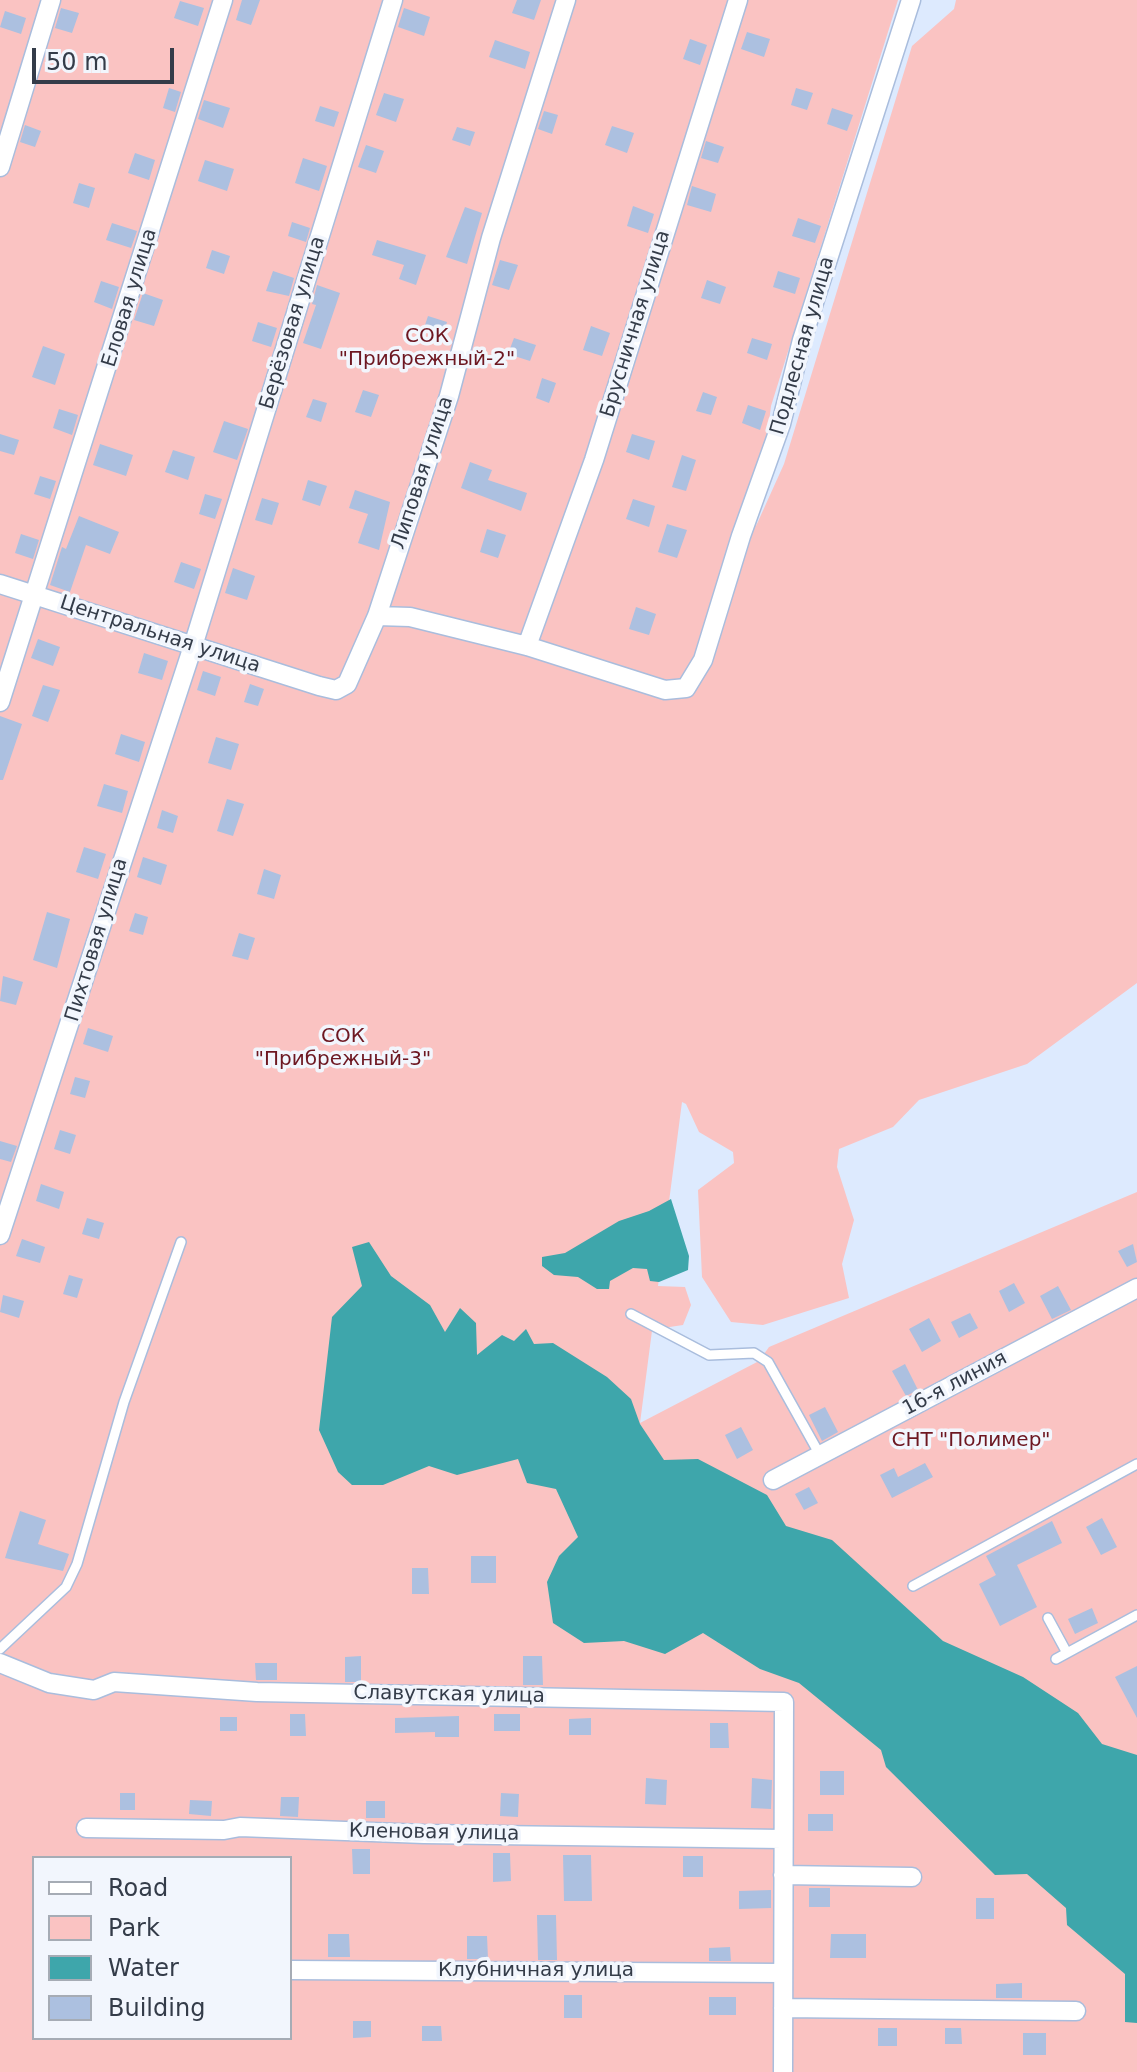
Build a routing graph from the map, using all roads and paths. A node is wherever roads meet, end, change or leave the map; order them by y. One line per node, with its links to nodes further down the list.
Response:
1 (51, 0): 7 (street)
2 (223, 0): 9 (street, Еловая улица)
3 (393, 0): 11 (street, Берёзовая улица)
4 (566, 0): 10 (street, Липовая улица)
5 (738, 0): 12 (street, Брусничная улица)
6 (911, 0): 12 (street, Подлесная улица)
7 (0, 167)
8 (0, 584): 9 (street, Центральная улица)
9 (36, 595): 11 (street, Центральная улица); 14 (street, Еловая улица)
10 (377, 616): 12 (street); 13 (street, Липовая улица)
11 (193, 646): 13 (street, Центральная улица); 15 (street, Пихтовая улица)
12 (527, 646)
13 (319, 686)
14 (0, 702)
15 (0, 1235)
16 (181, 1242): 25 (lane)
17 (1137, 1288): 19 (street, 16-я линия)
18 (631, 1314): 19 (lane)
19 (820, 1455): 21 (street, 16-я линия)
20 (1137, 1464): 22 (lane)
21 (773, 1480)
22 (913, 1586)
23 (1137, 1615): 26 (lane)
24 (1048, 1618): 26 (lane)
25 (0, 1649)
26 (1067, 1653): 27 (lane)
27 (1056, 1659)
28 (0, 1663): 30 (street, Славутская улица)
29 (86, 1828): 30 (street, Кленовая улица)
30 (782, 1839): 31 (street)
31 (783, 1875): 32 (street); 34 (street)
32 (912, 1877)
33 (292, 1970): 34 (street, Клубничная улица)
34 (782, 1973): 35 (street)
35 (783, 2008): 36 (street); 37 (street)
36 (1076, 2011)
37 (783, 2072)

